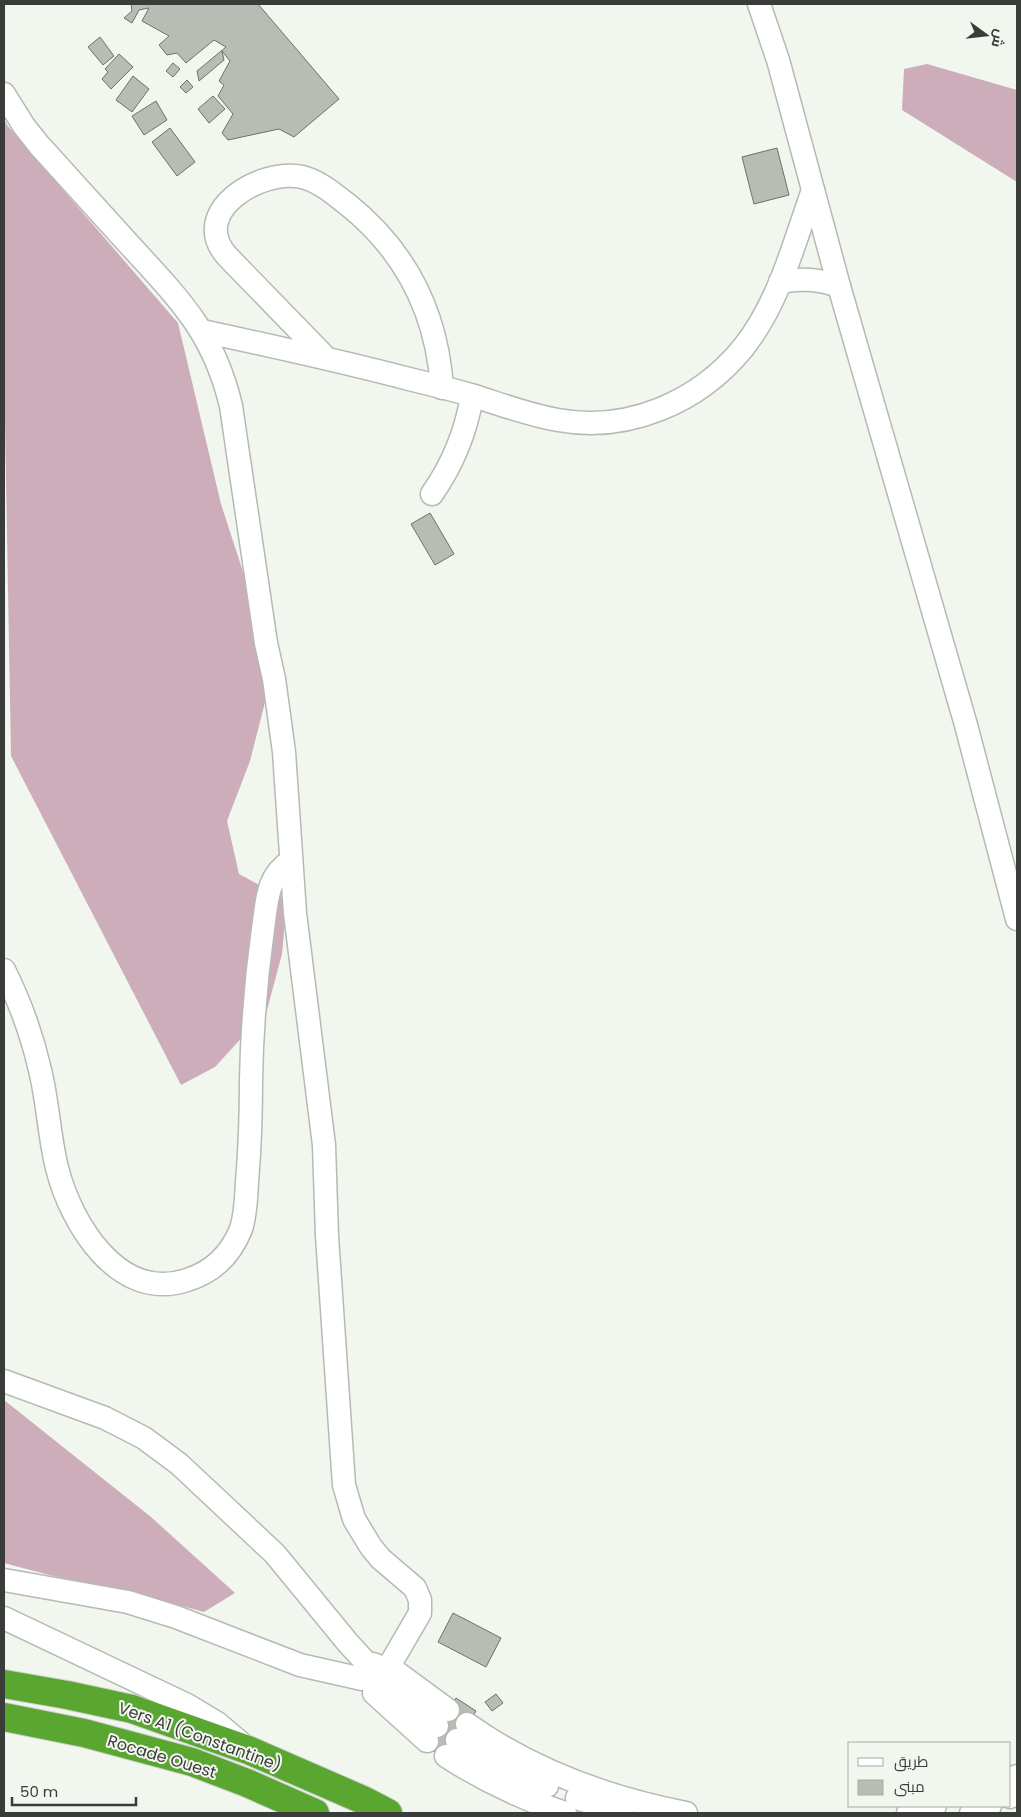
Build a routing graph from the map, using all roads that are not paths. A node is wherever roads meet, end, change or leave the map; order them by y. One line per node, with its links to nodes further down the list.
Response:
1 (759, 4): 3 (lane)
2 (4, 94): 6 (lane)
3 (813, 190): 4 (lane); 5 (lane)
4 (780, 282): 5 (lane); 9 (lane)
5 (839, 286): 12 (lane)
6 (202, 331): 7 (lane); 11 (lane)
7 (325, 357): 8 (lane); 8 (lane)
8 (442, 388): 9 (lane)
9 (472, 396): 10 (lane)
10 (432, 494)
11 (291, 861): 14 (lane); 18 (lane)
12 (1017, 919)
13 (4, 970): 14 (lane)
14 (10, 997)
15 (4, 1381): 19 (lane)
16 (4, 1580): 19 (lane)
17 (4, 1618): 23 (lane)
18 (388, 1668): 19 (lane); 19 (lane)
19 (364, 1671)
20 (4, 1684): 23 (highway, Vers A1 (Constantine))
21 (4, 1717): 26 (highway, Rocade Ouest)
22 (457, 1740): 28 (lane); 29 (lane); 30 (lane)
23 (248, 1750): 27 (highway, Vers A1 (Constantine))
24 (931, 1807): 31 (lane)
25 (987, 1807): 32 (lane)
26 (315, 1813)
27 (388, 1813)
28 (564, 1813)
29 (621, 1813)
30 (686, 1813)
31 (908, 1813)
32 (971, 1813)

